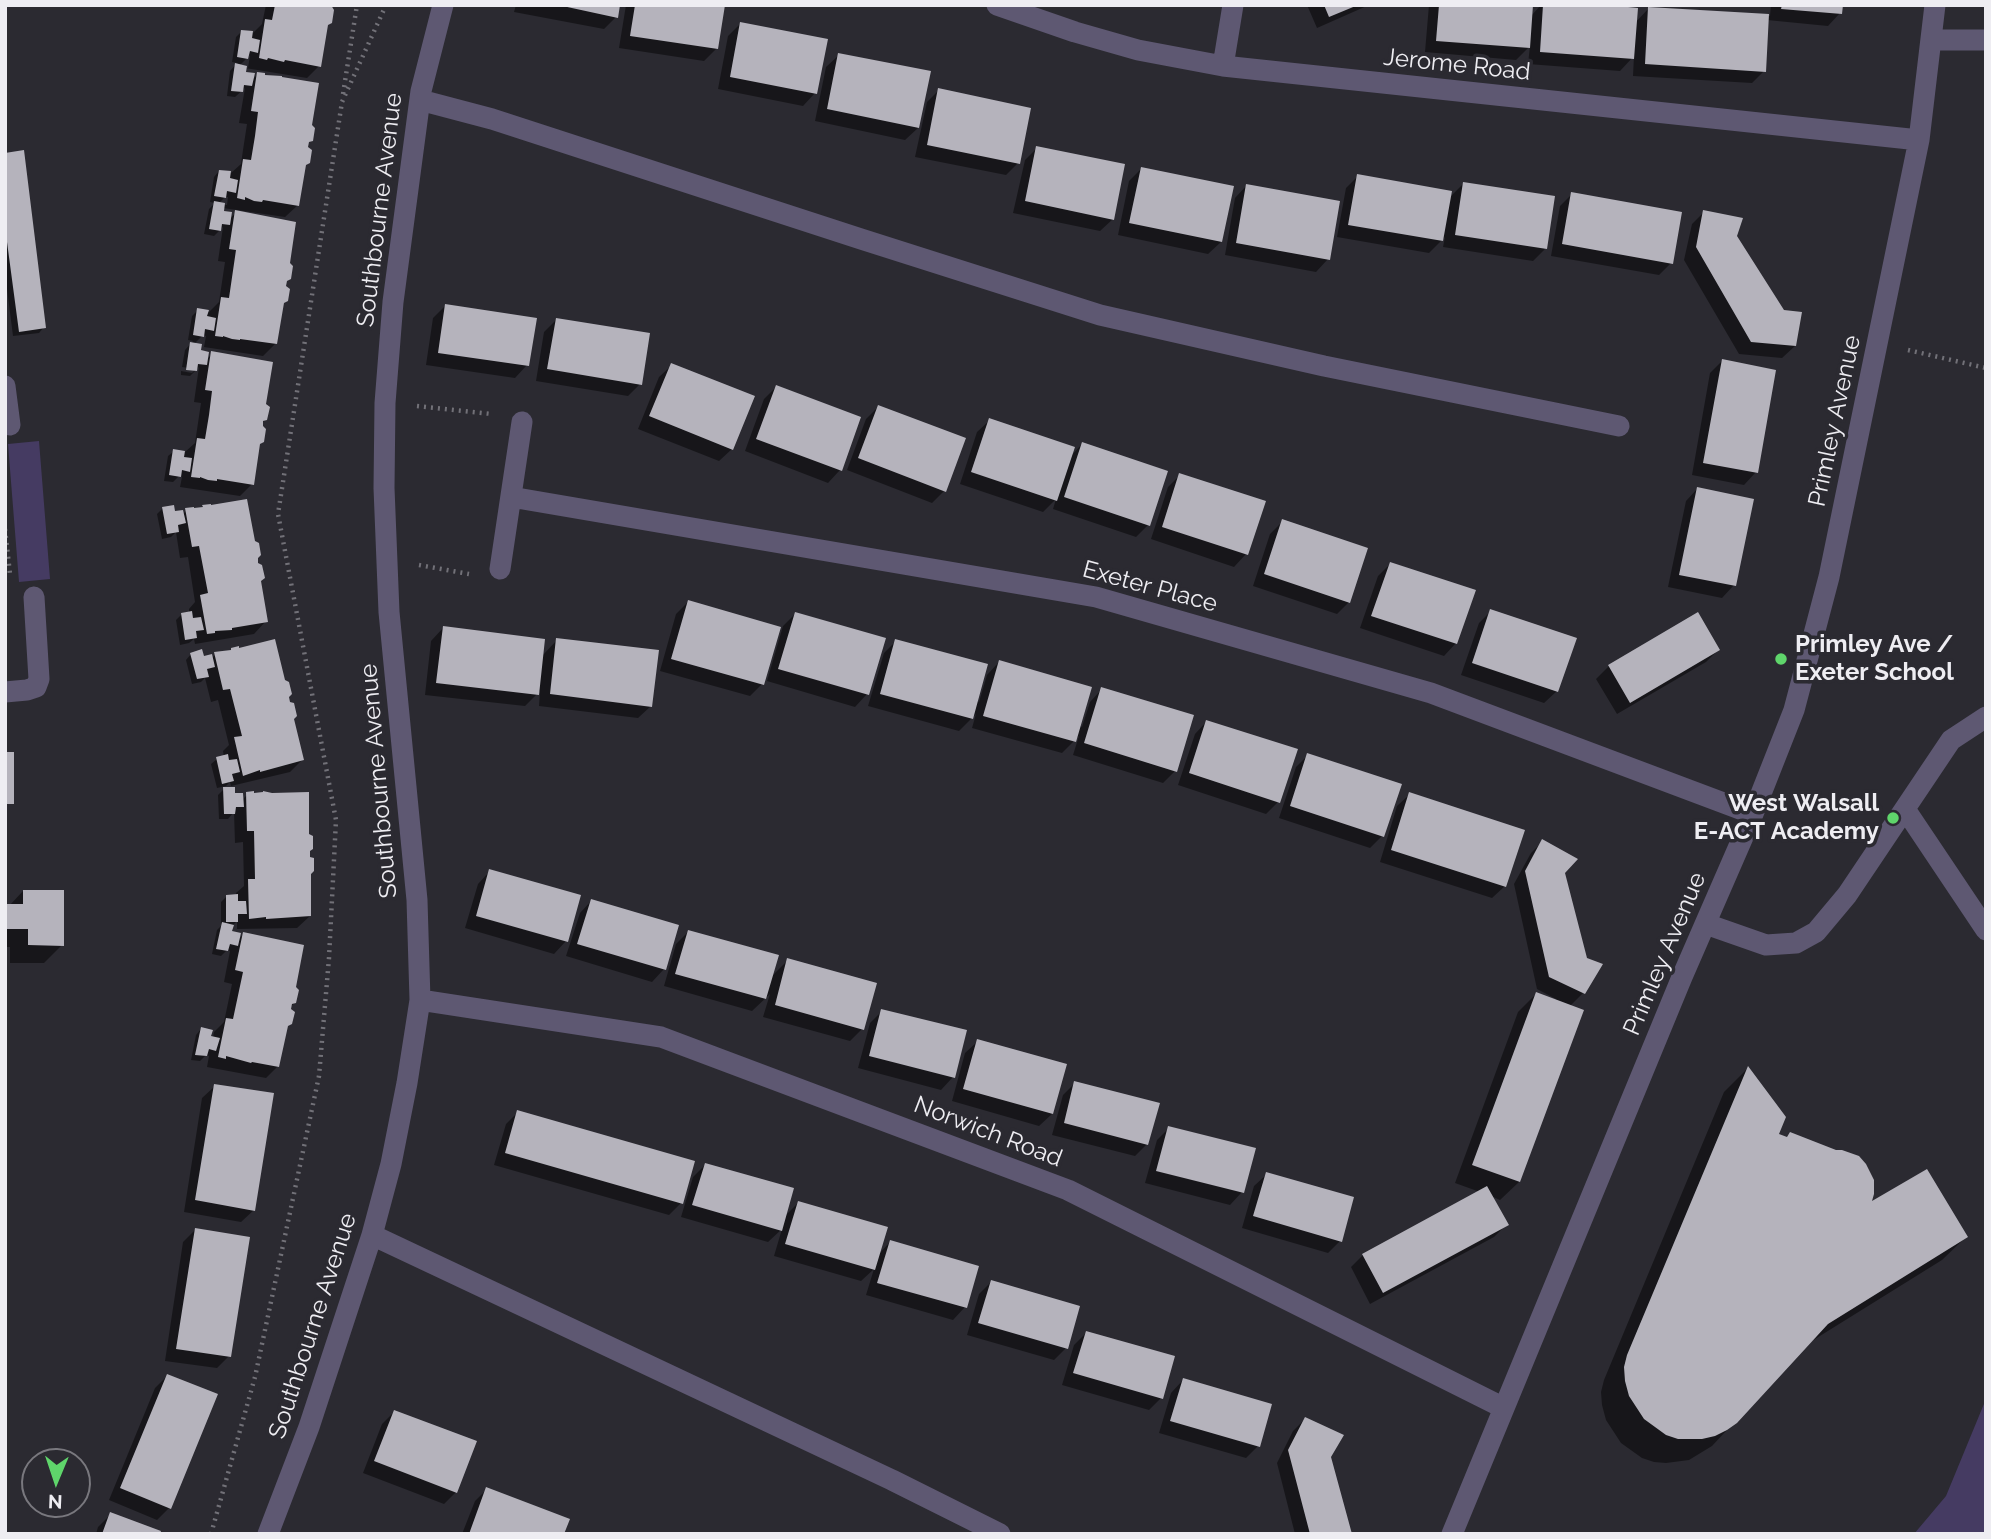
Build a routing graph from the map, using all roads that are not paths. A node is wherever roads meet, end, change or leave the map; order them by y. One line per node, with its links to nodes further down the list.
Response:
1 (443, 5): 8 (street, Southbourne Avenue)
2 (997, 5): 7 (street, Jerome Road)
3 (1233, 5): 7 (street)
4 (1935, 5): 5 (street, Primley Avenue)
5 (1931, 40): 6 (street); 9 (street, Primley Avenue)
6 (1986, 40)
7 (1223, 66): 9 (street, Jerome Road)
8 (420, 100): 13 (street); 23 (street, Southbourne Avenue)
9 (1919, 140): 20 (street, Primley Avenue)
10 (5, 386): 12 (street)
11 (522, 422): 14 (street)
12 (10, 425)
13 (1619, 426)
14 (511, 497): 15 (street); 20 (street, Exeter Place)
15 (500, 569)
16 (34, 597): 17 (street)
17 (5, 692)
18 (1986, 717): 19 (street)
19 (1905, 809): 21 (street); 22 (street)
20 (1753, 814): 21 (street, Primley Avenue)
21 (1706, 924): 25 (street, Primley Avenue)
22 (1986, 930)
23 (420, 1000): 24 (street, Southbourne Avenue); 25 (street, Norwich Road)
24 (372, 1235): 26 (street, Southbourne Avenue); 27 (street)
25 (1504, 1408): 28 (street, Primley Avenue)
26 (268, 1534)
27 (1000, 1534)
28 (1452, 1534)

